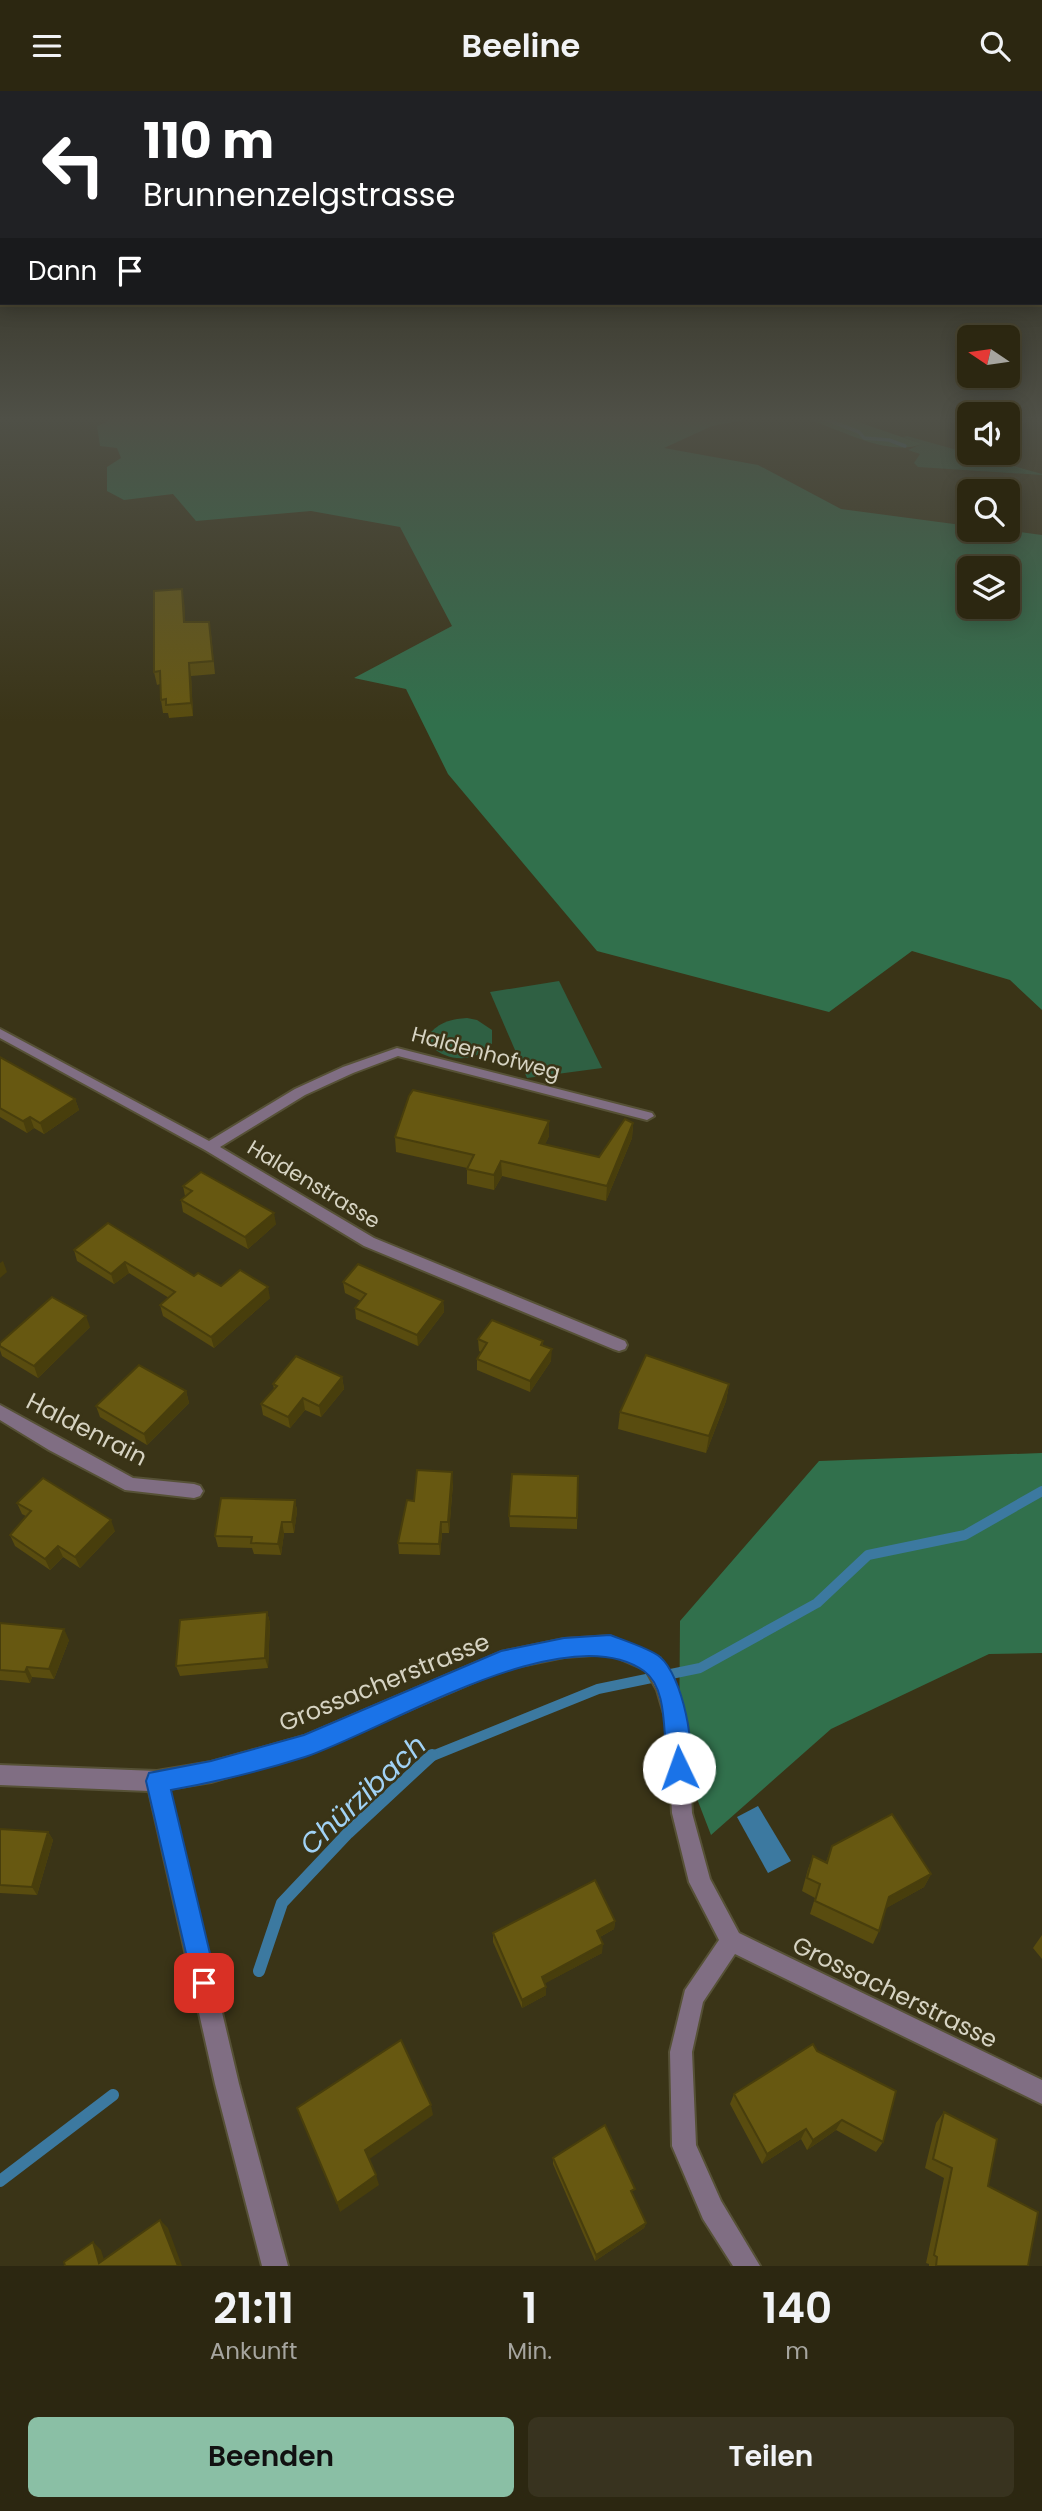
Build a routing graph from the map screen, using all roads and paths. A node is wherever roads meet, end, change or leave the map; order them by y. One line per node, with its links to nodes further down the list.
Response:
1 (0, 1033): 3 (street, Haldenstrasse)
2 (647, 1116): 3 (street, Haldenhofweg)
3 (210, 1147): 4 (street, Haldenstrasse)
4 (620, 1345)
5 (0, 1412): 6 (street, Haldenrain)
6 (194, 1491)
7 (0, 1775): 8 (street, Grossacherstrasse)
8 (157, 1781): 9 (street, Grossacherstrasse); 11 (street)
9 (731, 1941): 10 (street, Grossacherstrasse); 12 (street)
10 (1042, 2092)
11 (275, 2266)
12 (747, 2266)

